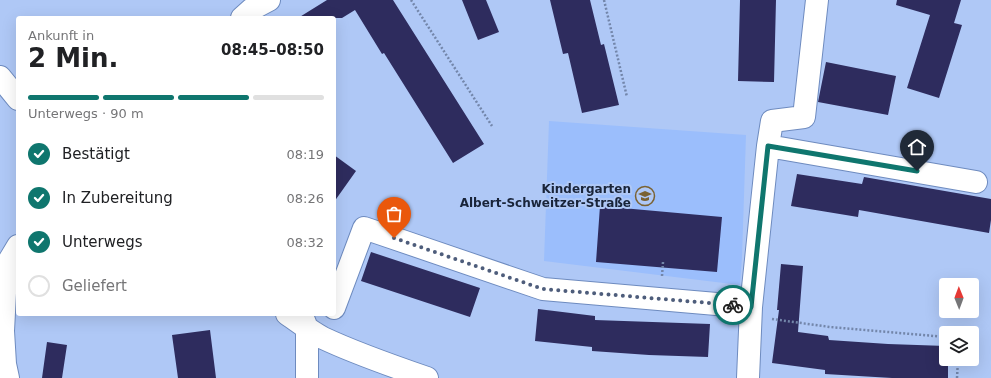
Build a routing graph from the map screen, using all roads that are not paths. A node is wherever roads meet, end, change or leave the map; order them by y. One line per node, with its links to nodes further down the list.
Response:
1 (817, 0): 4 (street)
2 (0, 77): 3 (street)
3 (16, 97)
4 (768, 146): 5 (street); 9 (street)
5 (976, 182)
6 (16, 249): 7 (street)
7 (2, 294): 13 (street)
8 (336, 303): 9 (street)
9 (750, 311): 16 (street)
10 (291, 316): 12 (street)
11 (329, 316): 12 (street)
12 (310, 327): 14 (street); 15 (street)
13 (8, 378)
14 (307, 378)
15 (427, 378)
16 (748, 378)

